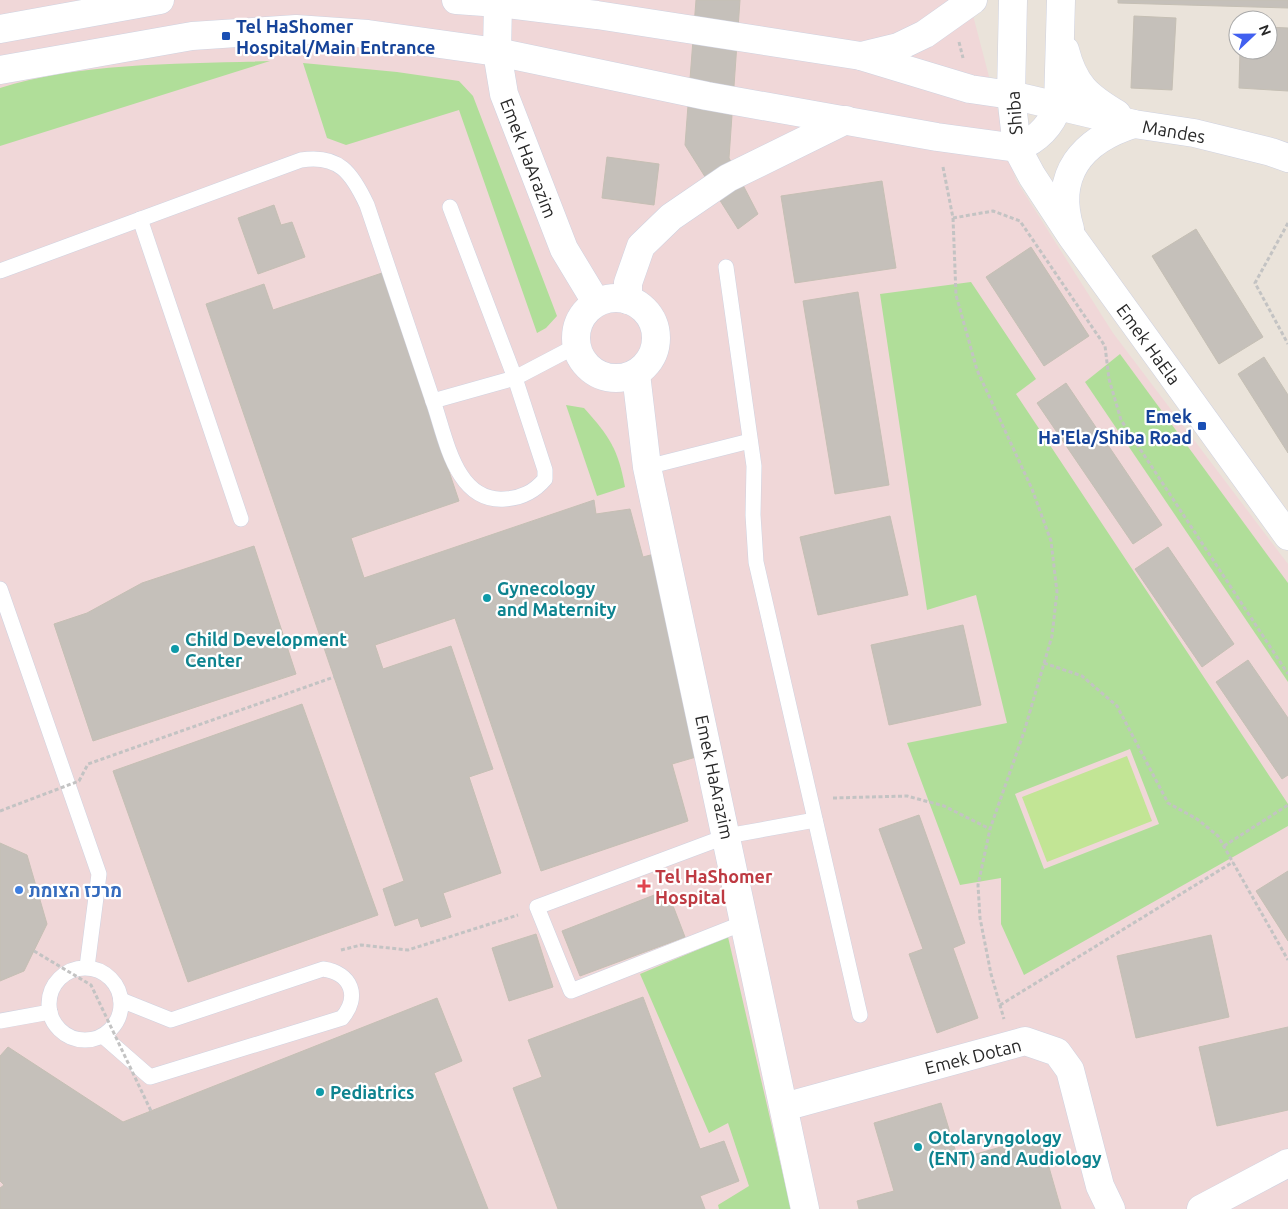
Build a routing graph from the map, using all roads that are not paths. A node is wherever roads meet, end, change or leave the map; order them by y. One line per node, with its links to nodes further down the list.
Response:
1 (160, 0): 8 (street)
2 (456, 0): 5 (street)
3 (1013, 0): 14 (street, Shiba)
4 (1061, 0): 10 (street, Shiba)
5 (498, 2): 11 (street, Emek HaArazim); 12 (street)
6 (963, 8): 12 (street)
7 (0, 17): 8 (lane)
8 (64, 17): 9 (street)
9 (0, 29)
10 (1060, 32): 15 (street, Shiba); 17 (street)
11 (497, 52): 13 (street); 16 (street); 26 (street, Emek HaArazim)
12 (861, 56): 14 (street, Mandes)
13 (0, 70)
14 (1011, 95): 15 (street, Mandes); 18 (street, Shiba)
15 (1058, 106): 17 (street, Mandes); 18 (street, Shiba)
16 (846, 120): 18 (street); 25 (street)
17 (1134, 124): 19 (street, Mandes); 22 (street)
18 (1017, 148): 22 (street, Emek HaEla)
19 (1288, 158)
20 (450, 207): 29 (lane)
21 (140, 219): 24 (lane); 30 (lane); 33 (lane)
22 (1072, 237): 34 (street, Emek HaEla)
23 (726, 267): 31 (lane)
24 (0, 271)
25 (628, 300): 26 (street); 28 (street)
26 (596, 302): 27 (street)
27 (576, 346): 28 (street); 29 (lane)
28 (636, 374): 32 (street, Emek HaArazim)
29 (515, 378): 30 (lane); 30 (lane)
30 (433, 401)
31 (750, 441): 32 (lane); 36 (lane)
32 (647, 467): 37 (street, Emek HaArazim)
33 (241, 519)
34 (1288, 536)
35 (0, 589): 39 (lane)
36 (815, 820): 37 (lane); 42 (lane)
37 (727, 836): 38 (street, Emek HaArazim); 38 (lane)
38 (746, 922): 45 (street, Emek HaArazim)
39 (87, 967): 40 (lane); 41 (lane)
40 (121, 1000): 44 (lane); 44 (lane)
41 (50, 1012): 43 (lane); 44 (lane)
42 (860, 1015)
43 (0, 1021)
44 (103, 1036)
45 (784, 1107): 47 (street, Emek HaArazim); 48 (street, Emek Dotan)
46 (1288, 1163): 49 (street)
47 (805, 1209)
48 (1111, 1209)
49 (1201, 1209)

